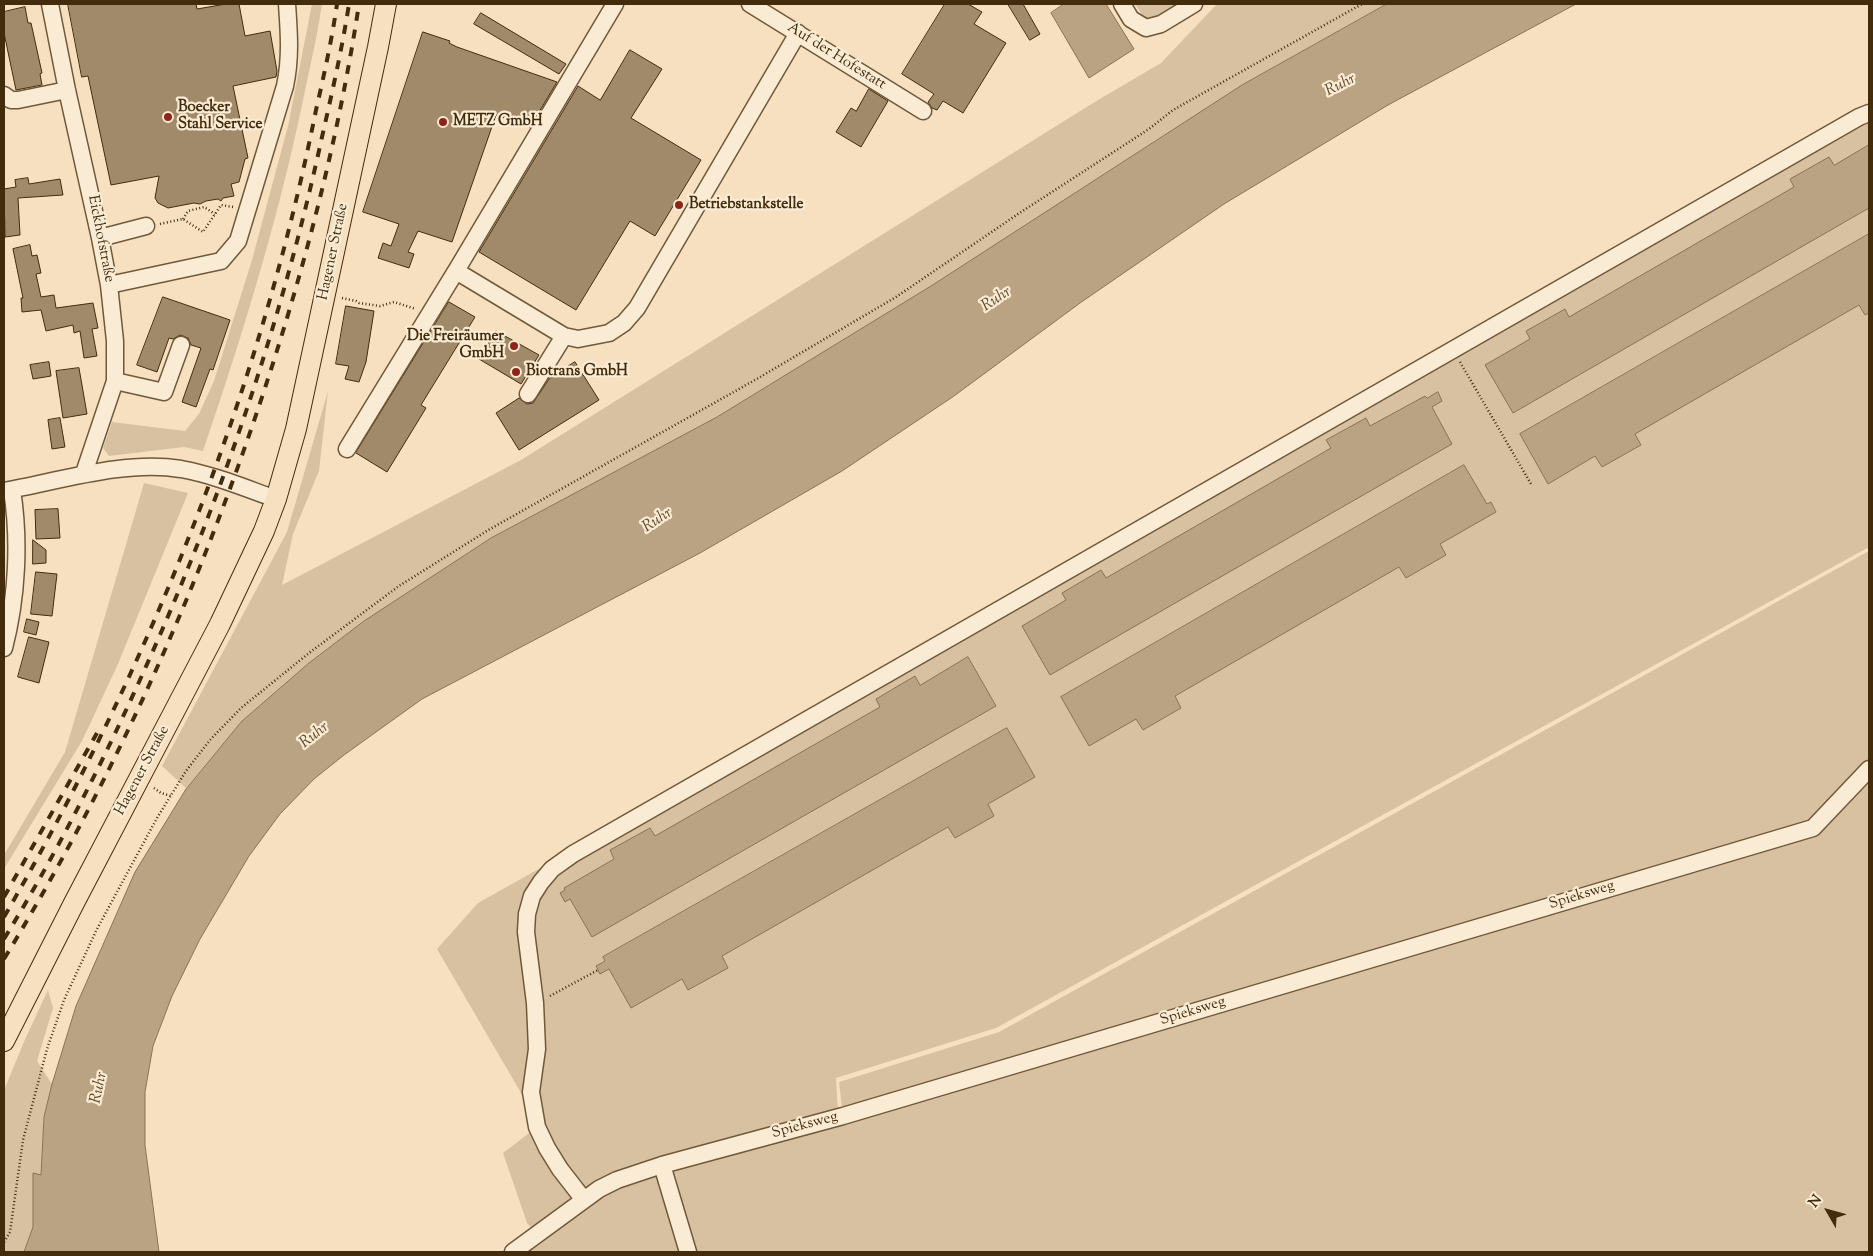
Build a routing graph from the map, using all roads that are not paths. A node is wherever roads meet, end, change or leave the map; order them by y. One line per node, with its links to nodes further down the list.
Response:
1 (50, 4): 9 (street, Eickhofstraße)
2 (287, 4): 16 (street)
3 (386, 4): 24 (main road, Hagener Straße)
4 (615, 4): 15 (street)
5 (750, 4): 8 (street, Auf der Hofestatt)
6 (1122, 4): 7 (street)
7 (1194, 4)
8 (798, 33): 11 (street, Auf der Hofestatt); 17 (street)
9 (67, 90): 10 (street); 14 (street, Eickhofstraße)
10 (4, 95)
11 (923, 111)
12 (1869, 113): 29 (street)
13 (146, 226): 14 (street)
14 (100, 238): 16 (street, Eickhofstraße)
15 (456, 270): 17 (street); 21 (street)
16 (109, 285): 19 (street, Eickhofstraße)
17 (564, 336): 20 (street)
18 (181, 345): 19 (street)
19 (115, 381): 22 (street, Eickhofstraße)
20 (528, 394)
21 (347, 448)
22 (84, 473): 23 (street); 24 (street)
23 (8, 490): 25 (street)
24 (276, 499): 27 (main road, Hagener Straße)
25 (4, 648)
26 (1869, 769): 28 (street, Spieksweg)
27 (4, 1041)
28 (662, 1165): 29 (street, Spieksweg); 31 (street)
29 (584, 1200): 30 (street, Spieksweg)
30 (513, 1252)
31 (688, 1252)

